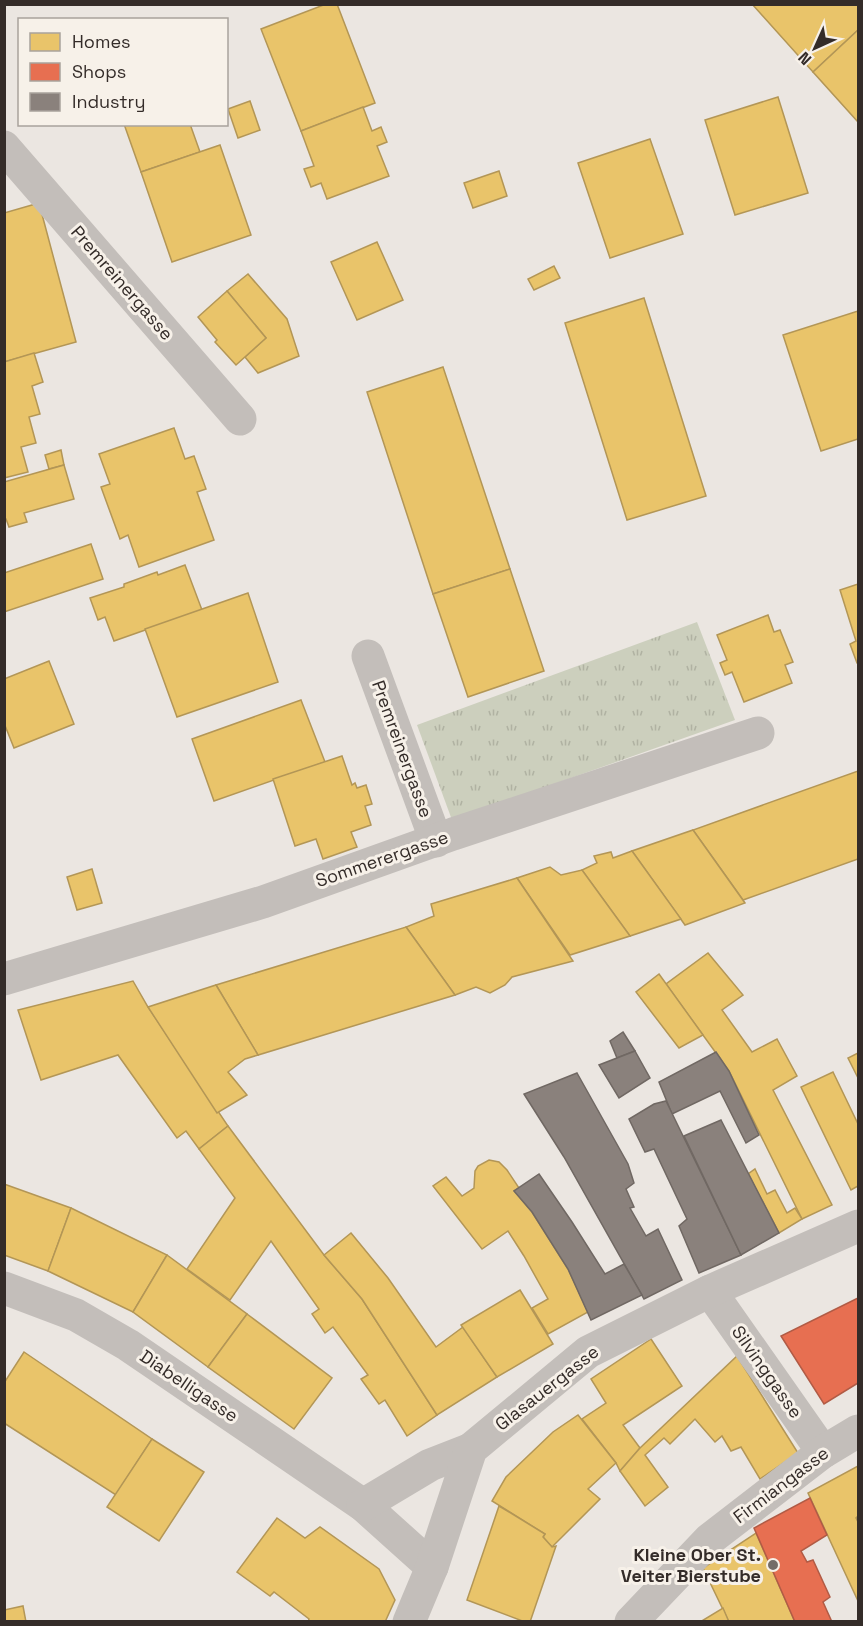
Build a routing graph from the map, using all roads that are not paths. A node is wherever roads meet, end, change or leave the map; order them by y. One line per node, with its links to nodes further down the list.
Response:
1 (4, 147): 2 (street, Premreinergasse)
2 (240, 419)
3 (368, 656): 5 (street, Premreinergasse)
4 (758, 733): 5 (street, Sommerergasse)
5 (436, 841): 6 (street, Sommerergasse)
6 (4, 980)
7 (858, 1226): 9 (street, Glasauergasse)
8 (4, 1288): 13 (street, Diabelligasse)
9 (710, 1291): 11 (street, Glasauergasse); 12 (street, Silvinggasse)
10 (858, 1431): 12 (street, Firmiangasse)
11 (471, 1449): 13 (street); 14 (street)
12 (823, 1452): 16 (street, Firmiangasse)
13 (363, 1505): 14 (street, Diabelligasse)
14 (432, 1567): 15 (street)
15 (409, 1622)
16 (631, 1622)

